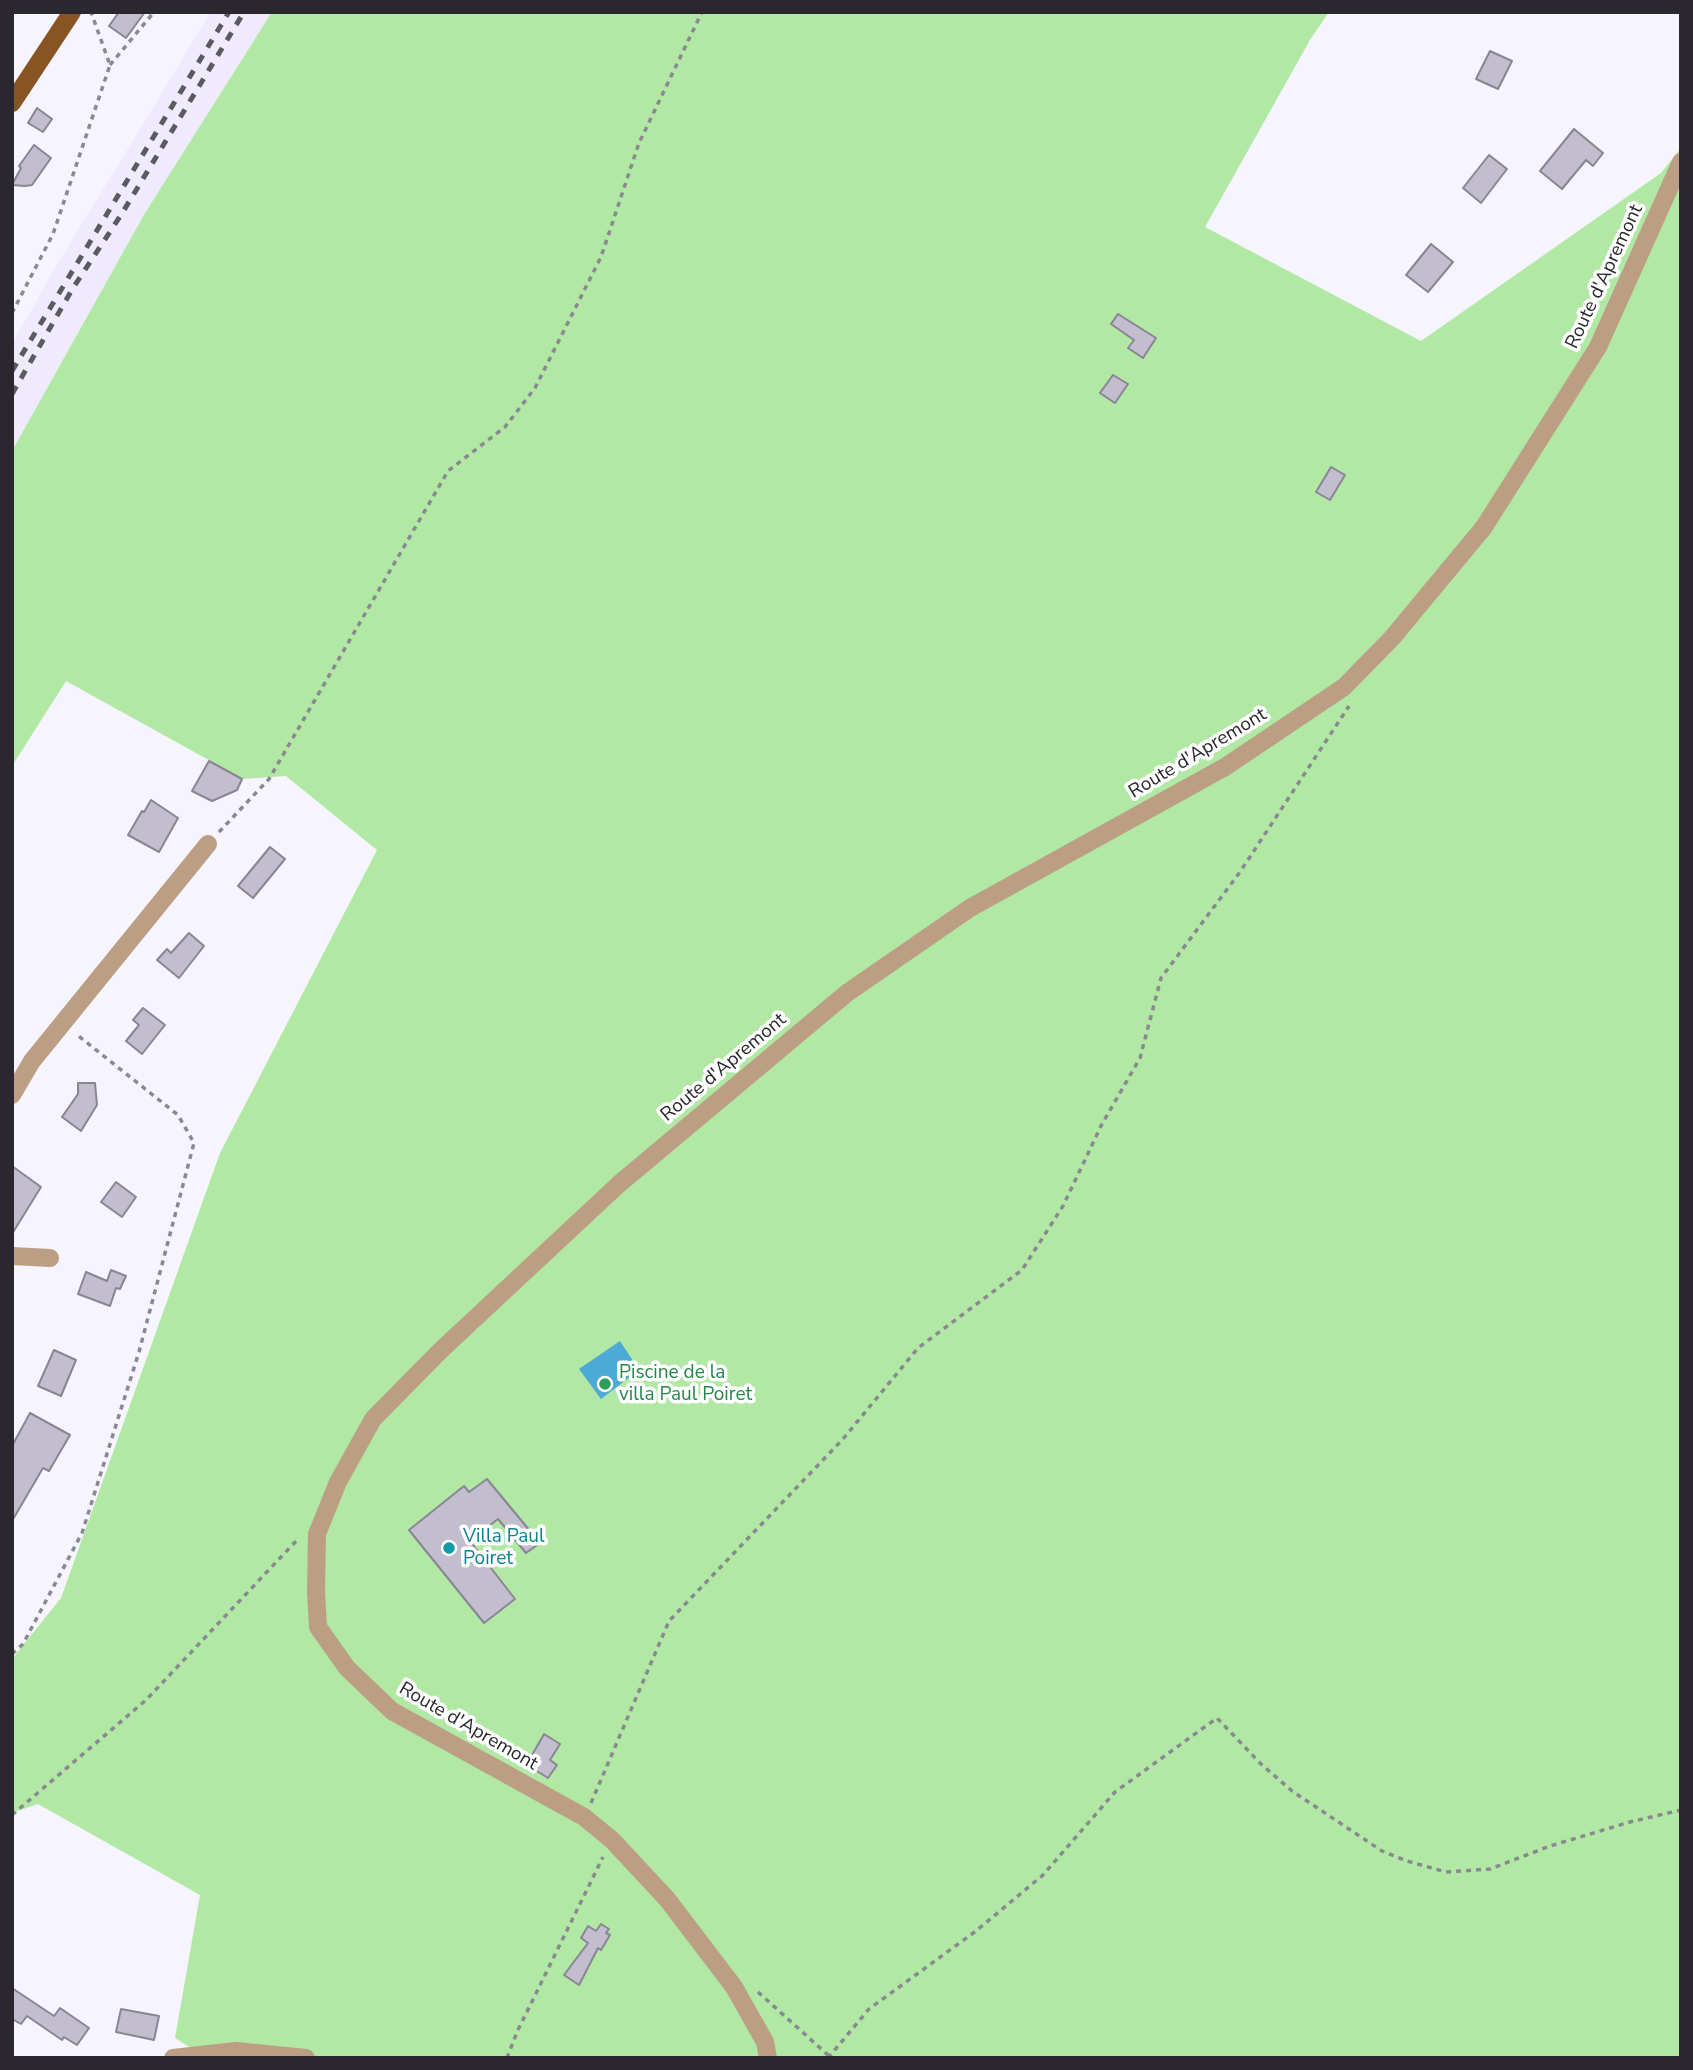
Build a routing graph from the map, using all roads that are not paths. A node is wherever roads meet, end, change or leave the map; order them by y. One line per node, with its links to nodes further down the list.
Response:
1 (58, 12): 3 (main road)
2 (72, 12): 4 (main road)
3 (12, 82)
4 (12, 103)
5 (1681, 162): 12 (street, Route d'Apremont)
6 (208, 844): 7 (street)
7 (12, 1095)
8 (12, 1256): 9 (street)
9 (50, 1258)
10 (173, 2058): 11 (street)
11 (306, 2058)
12 (768, 2058)

